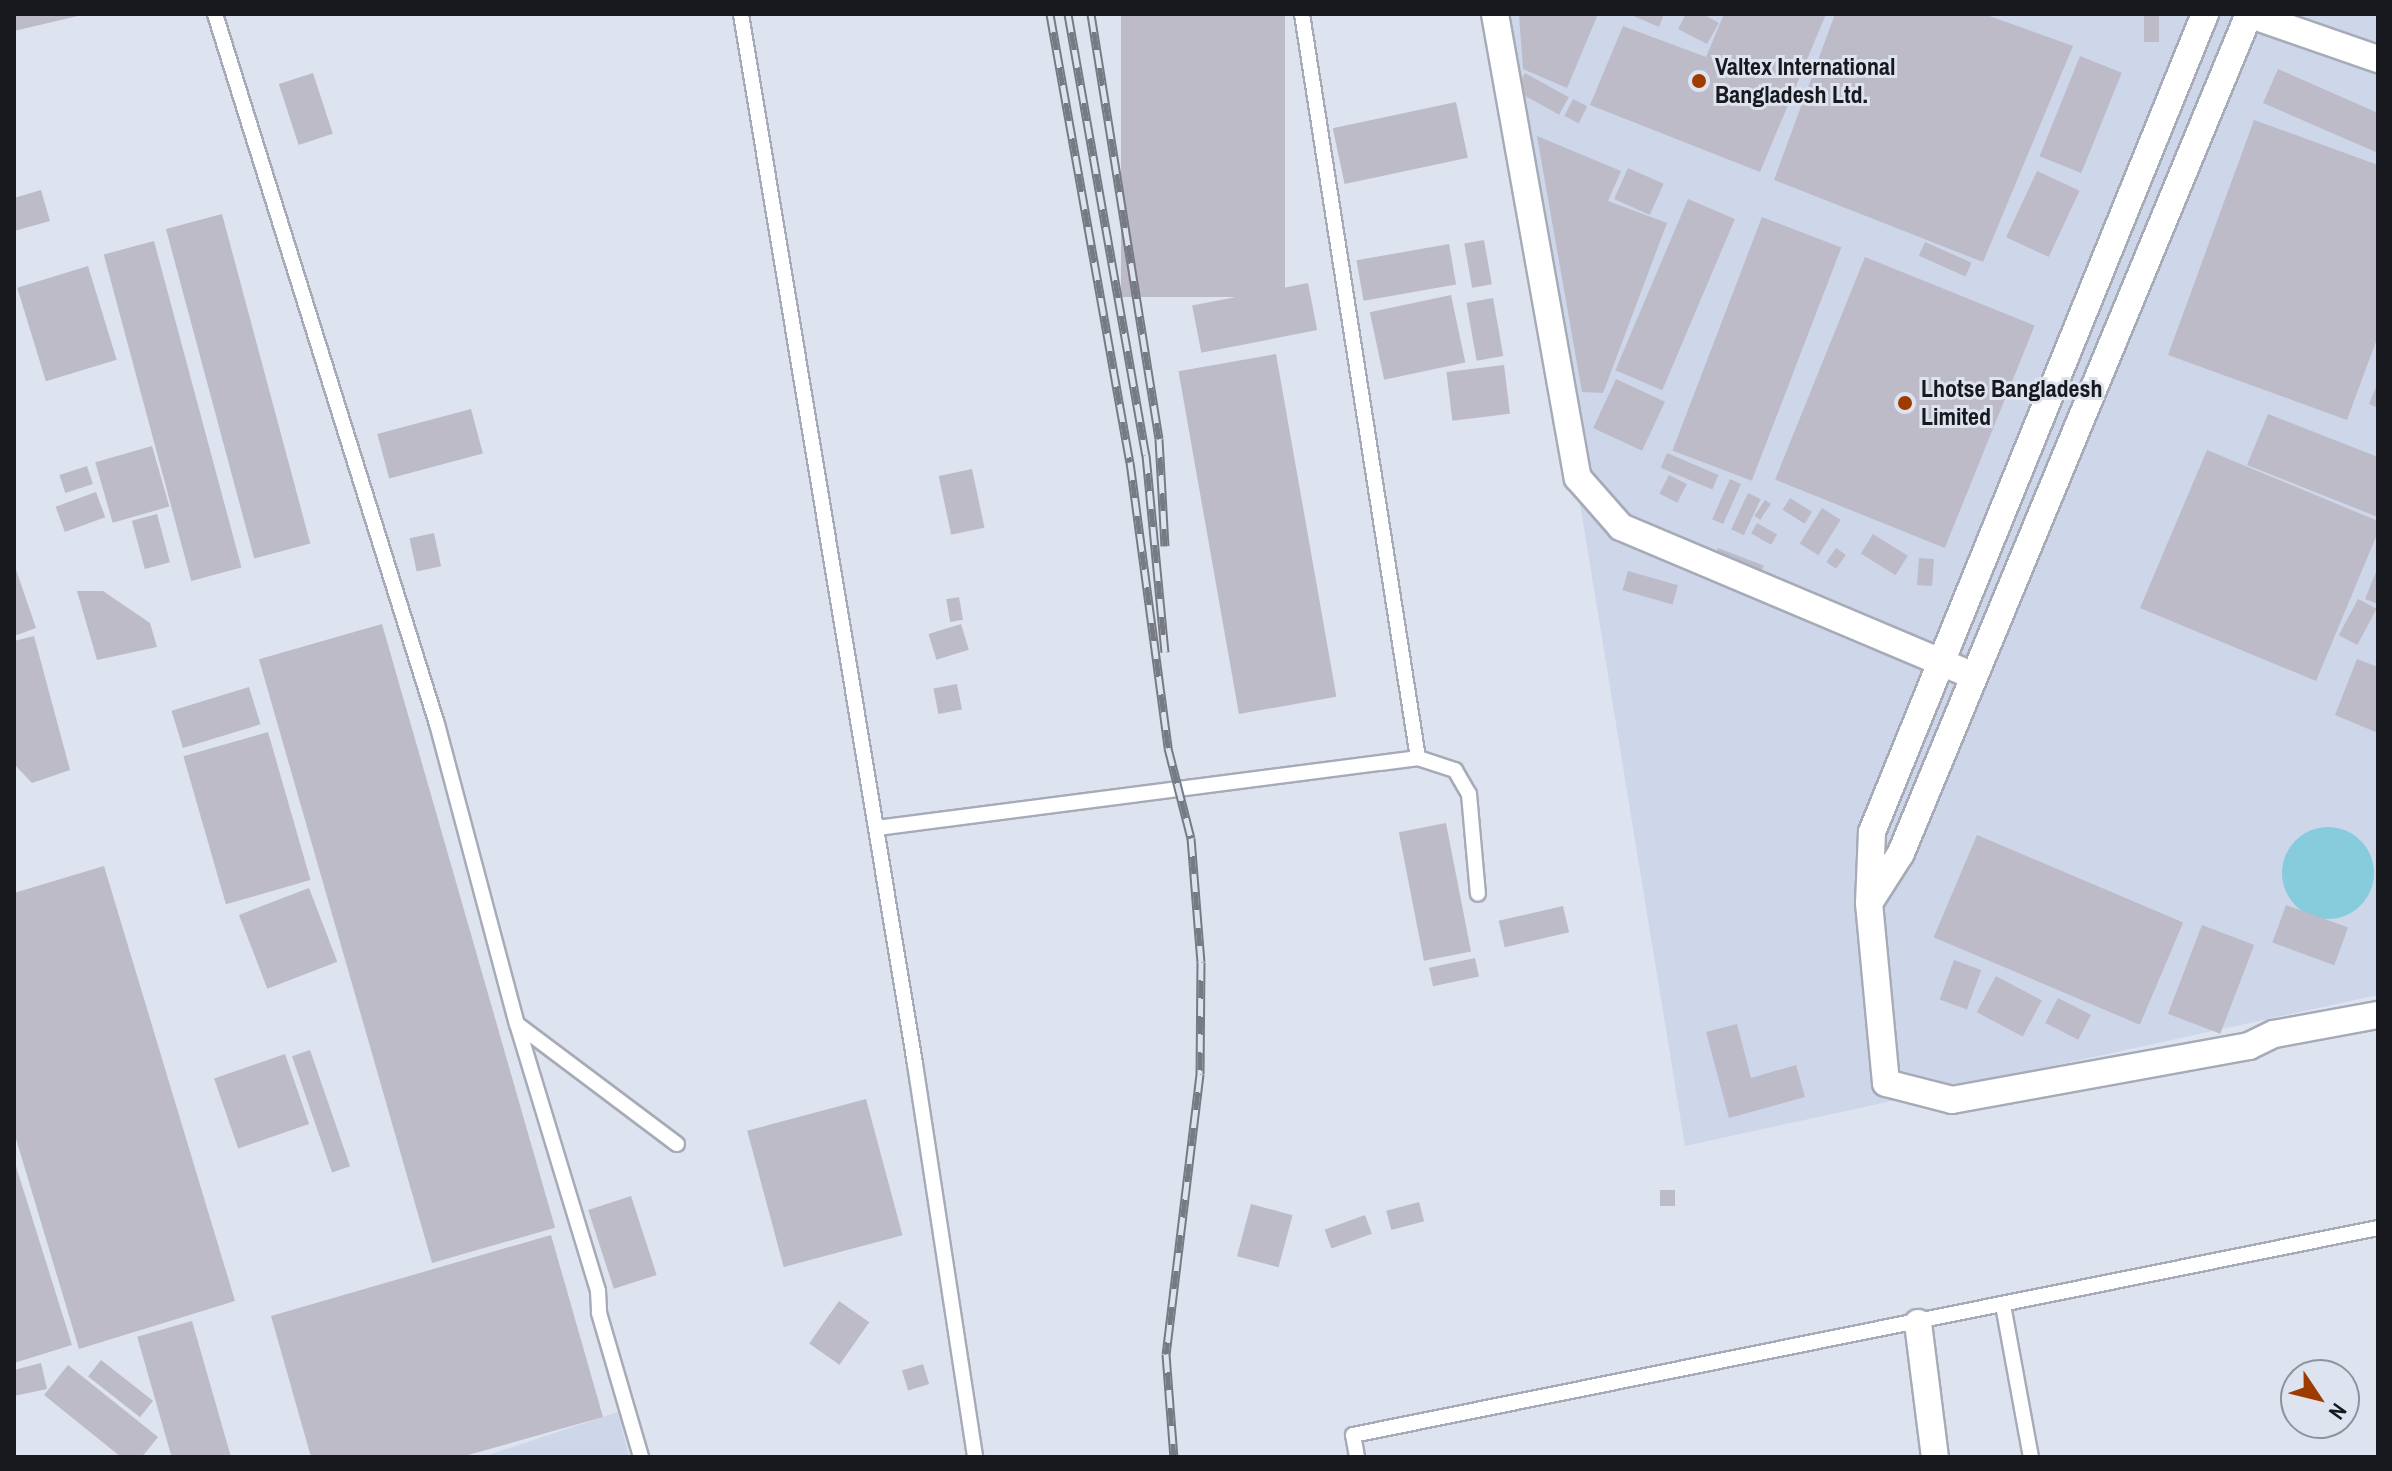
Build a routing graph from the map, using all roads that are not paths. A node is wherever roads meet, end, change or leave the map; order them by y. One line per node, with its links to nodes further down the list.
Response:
1 (215, 14): 15 (lane)
2 (741, 14): 11 (lane)
3 (1302, 14): 10 (lane)
4 (1495, 14): 8 (street)
5 (2205, 14): 8 (street)
6 (2249, 14): 7 (street); 9 (street)
7 (2378, 59)
8 (1937, 662): 9 (street); 13 (street)
9 (1974, 676): 13 (street)
10 (1418, 758): 11 (lane); 12 (lane)
11 (877, 828): 21 (lane)
12 (1478, 894)
13 (1869, 903): 14 (street)
14 (2378, 1015)
15 (517, 1024): 16 (lane); 20 (lane)
16 (677, 1144)
17 (2378, 1228): 18 (lane)
18 (2003, 1305): 19 (lane); 24 (lane)
19 (1918, 1323): 22 (lane); 23 (street)
20 (641, 1457)
21 (975, 1457)
22 (1357, 1457)
23 (1935, 1457)
24 (2031, 1457)

